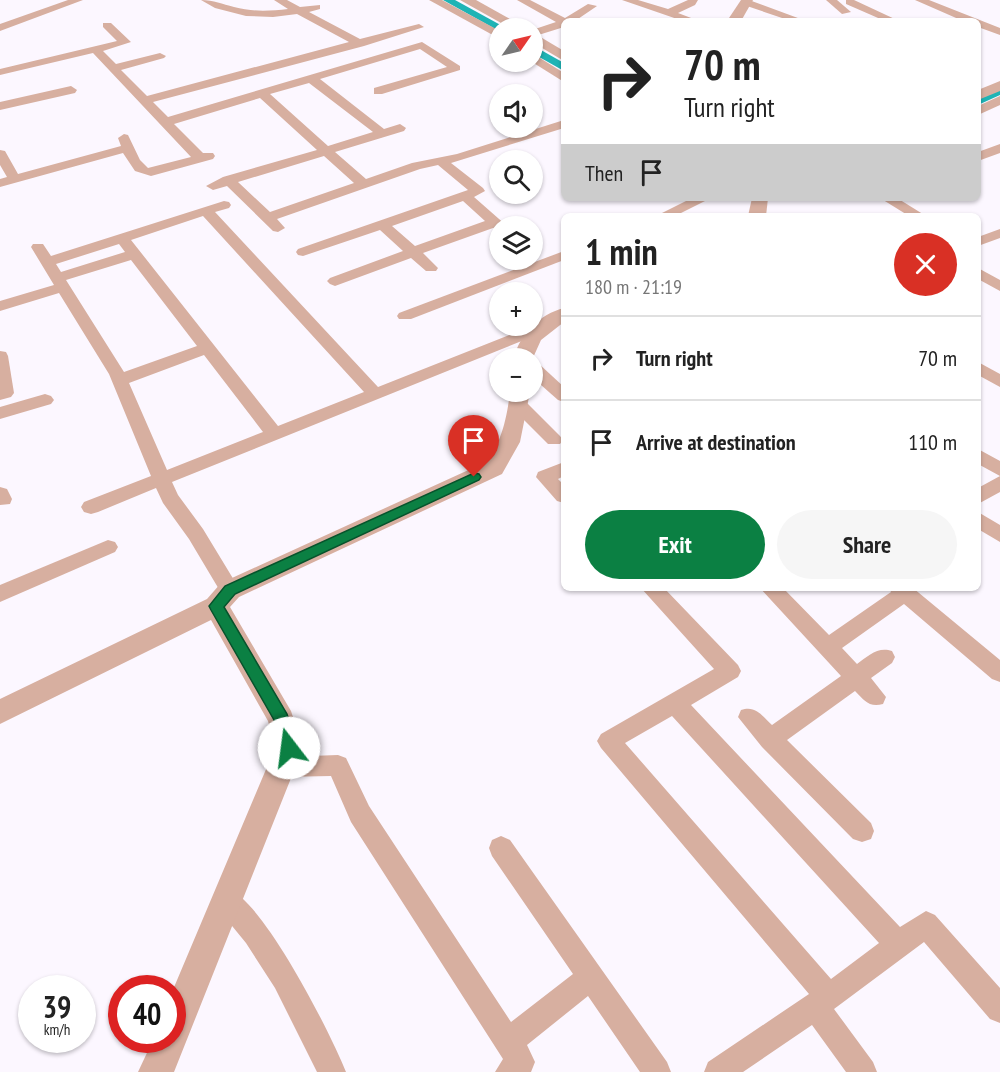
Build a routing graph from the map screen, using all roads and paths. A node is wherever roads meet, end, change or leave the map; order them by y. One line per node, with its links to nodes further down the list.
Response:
1 (78, 0): 32 (street)
2 (206, 0): 17 (street)
3 (279, 0): 17 (street)
4 (434, 0): 33 (street)
5 (466, 0): 20 (street)
6 (522, 0): 15 (street)
7 (627, 0): 18 (street)
8 (693, 0): 18 (street)
9 (920, 0): 26 (street)
10 (746, 1): 23 (street); 24 (street)
11 (833, 1): 16 (street)
12 (879, 1): 16 (street)
13 (592, 6): 21 (street)
14 (316, 7): 17 (street)
15 (547, 7): 19 (street); 27 (street)
16 (848, 7): 25 (street)
17 (299, 12): 38 (street)
18 (671, 12): 22 (street)
19 (525, 14)
20 (500, 18)
21 (573, 18)
22 (686, 18)
23 (736, 18)
24 (793, 18)
25 (884, 18)
26 (965, 18)
27 (561, 20)
28 (561, 24): 34 (street)
29 (981, 24): 35 (street)
30 (107, 25): 40 (street)
31 (419, 27): 36 (street)
32 (0, 28)
33 (489, 30)
34 (543, 31)
35 (1000, 32)
36 (397, 33): 38 (street); 39 (street)
37 (543, 43): 41 (street)
38 (360, 44): 53 (street)
39 (417, 46): 47 (street); 50 (street)
40 (96, 50): 44 (street); 45 (street)
41 (561, 55)
42 (160, 56): 44 (street)
43 (543, 64): 46 (street)
44 (114, 68): 53 (street)
45 (0, 72)
46 (561, 76)
47 (312, 78): 51 (street); 60 (street)
48 (1000, 85): 52 (street)
49 (71, 90): 55 (street)
50 (378, 91)
51 (263, 94): 57 (street); 62 (street)
52 (981, 94)
53 (145, 100): 57 (street)
54 (1000, 100): 56 (street)
55 (0, 106)
56 (981, 110)
57 (166, 122): 66 (street)
58 (561, 125): 65 (street)
59 (400, 128): 60 (street)
60 (382, 133): 62 (street)
61 (1000, 148): 64 (street)
62 (325, 150): 67 (street); 69 (street)
63 (0, 154): 66 (street)
64 (981, 156)
65 (442, 162): 69 (street); 71 (street)
66 (14, 178): 68 (street)
67 (228, 180): 70 (street); 79 (street)
68 (0, 183)
69 (364, 185): 79 (street)
70 (213, 186)
71 (465, 196): 78 (street); 80 (street)
72 (697, 201): 76 (street)
73 (892, 201): 77 (street)
74 (224, 205): 75 (street)
75 (206, 211): 84 (street); 106 (street)
76 (670, 213)
77 (913, 213)
78 (489, 216)
79 (267, 218): 82 (street)
80 (382, 224): 86 (street); 87 (street)
81 (489, 227): 87 (street)
82 (278, 228)
83 (1000, 233): 85 (street)
84 (122, 238): 88 (street); 93 (street)
85 (981, 241)
86 (303, 252)
87 (413, 252): 90 (street); 92 (street)
88 (134, 254): 93 (street); 100 (street)
89 (561, 256): 96 (street)
90 (431, 268)
91 (981, 275): 94 (street)
92 (335, 281)
93 (60, 283): 95 (street); 104 (street)
94 (1000, 286)
95 (0, 306)
96 (405, 316)
97 (561, 316): 98 (street)
98 (543, 326)
99 (520, 336): 106 (street)
100 (207, 348): 104 (street); 113 (street)
101 (0, 356): 108 (street)
102 (981, 369): 105 (street)
103 (543, 377): 107 (street)
104 (120, 380): 118 (street)
105 (1000, 382)
106 (374, 393): 113 (street)
107 (561, 393)
108 (0, 394)
109 (45, 400): 112 (street)
110 (518, 402): 131 (street)
111 (522, 402): 114 (street)
112 (0, 413)
113 (274, 433): 118 (street)
114 (554, 440)
115 (981, 457): 117 (street)
116 (561, 469): 120 (street)
117 (1000, 470)
118 (161, 479): 122 (street); 131 (street)
119 (1000, 483): 121 (street)
120 (561, 493)
121 (981, 495)
122 (91, 507)
123 (981, 521): 124 (street)
124 (1000, 535)
125 (108, 547): 130 (street)
126 (654, 591): 137 (street)
127 (773, 591): 132 (street)
128 (901, 591): 132 (street)
129 (903, 591): 134 (street)
130 (0, 594)
131 (223, 598): 138 (street); 141 (street)
132 (826, 648): 135 (street)
133 (884, 657): 135 (street)
134 (1000, 673)
135 (856, 678): 136 (street); 140 (street)
136 (875, 697)
137 (674, 702): 145 (street); 147 (street)
138 (0, 711)
139 (749, 717): 140 (street)
140 (770, 740): 142 (street)
141 (282, 767): 144 (street); 149 (street)
142 (862, 831)
143 (501, 848): 146 (street)
144 (228, 901): 150 (street); 151 (street)
145 (899, 945): 147 (street); 148 (street)
146 (592, 976): 149 (street); 153 (street)
147 (822, 1002): 154 (street); 155 (street)
148 (1000, 1009)
149 (508, 1042): 152 (street)
150 (166, 1055)
151 (332, 1072)
152 (509, 1072)
153 (657, 1072)
154 (718, 1072)
155 (864, 1072)

